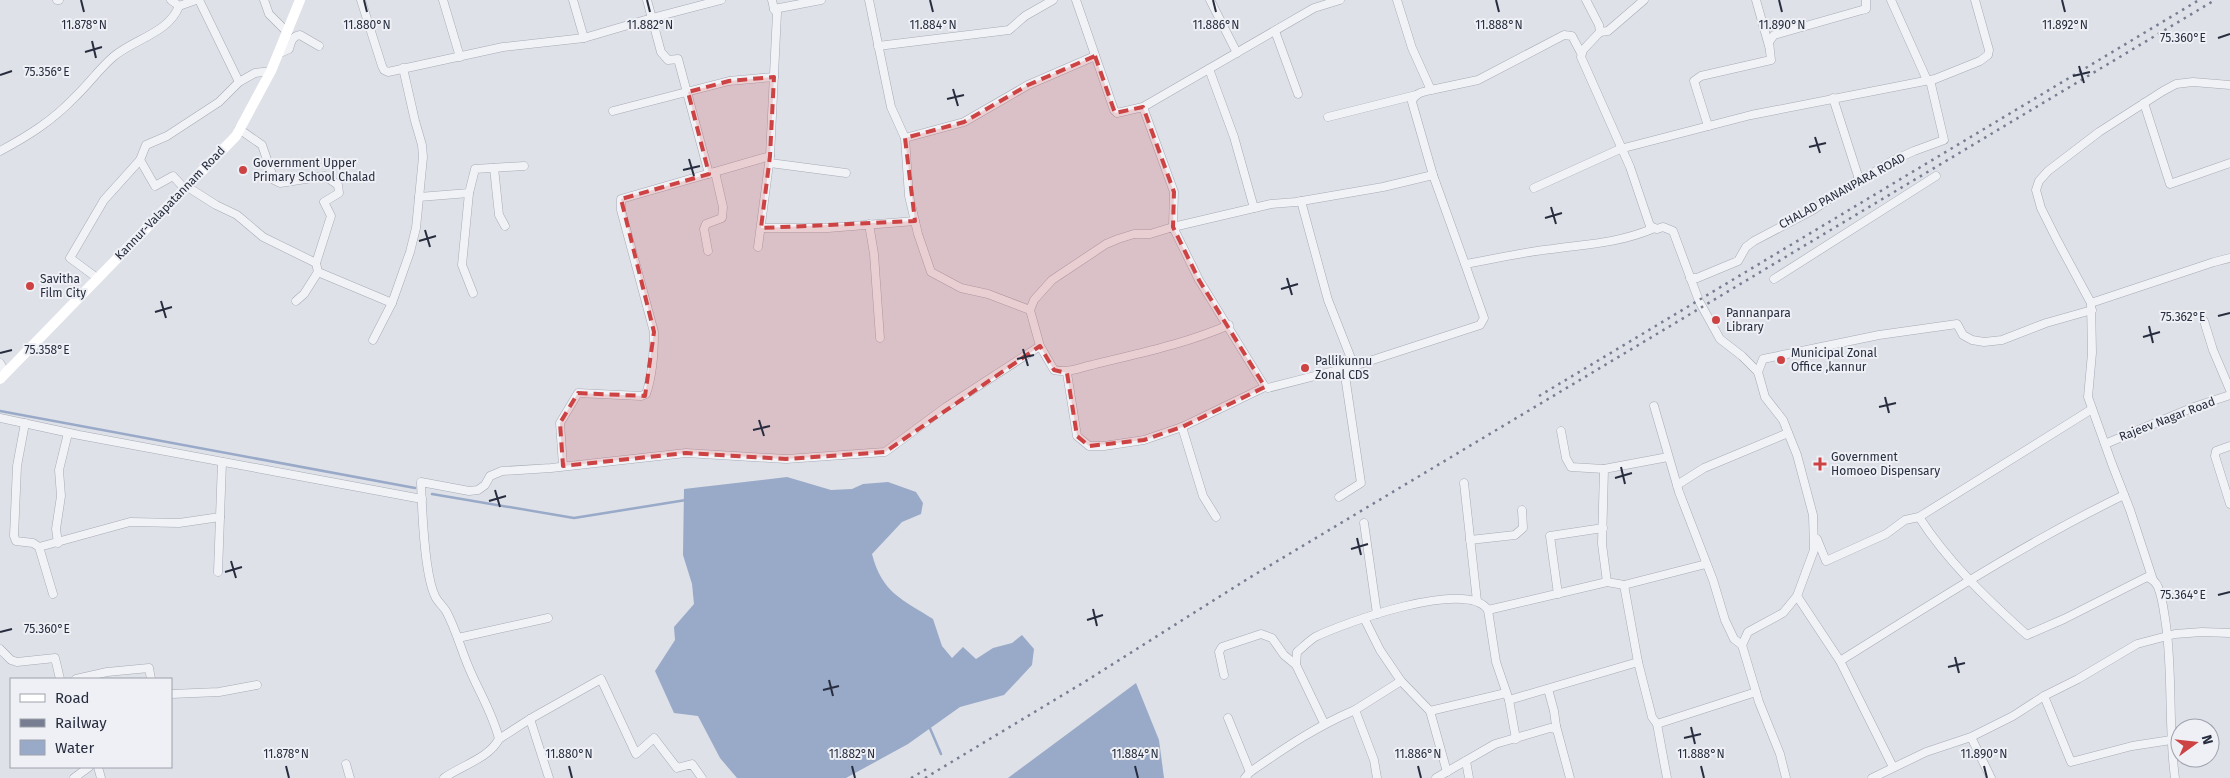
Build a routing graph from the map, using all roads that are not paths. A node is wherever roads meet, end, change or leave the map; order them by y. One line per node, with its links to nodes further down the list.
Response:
1 (171, 0): 25 (street)
2 (197, 0): 25 (street); 45 (street)
3 (264, 0): 29 (street)
4 (300, 0): 29 (main road, Kannur-Valapatannam Road)
5 (361, 0): 40 (street)
6 (443, 0): 39 (street)
7 (573, 0): 31 (street)
8 (648, 0): 27 (street)
9 (721, 0): 27 (street)
10 (772, 0): 26 (street)
11 (821, 0): 26 (street)
12 (869, 0): 33 (street)
13 (1053, 0): 33 (street)
14 (1076, 0): 38 (street)
15 (1210, 0): 35 (street)
16 (1340, 0): 24 (street)
17 (1397, 0): 47 (street)
18 (1586, 0): 30 (street)
19 (1644, 0): 30 (street)
20 (1756, 0): 34 (street)
21 (1866, 0): 34 (street)
22 (1890, 0): 44 (street)
23 (1975, 0): 44 (street)
24 (1317, 4): 28 (street)
25 (179, 6): 60 (street)
26 (774, 9): 43 (street)
27 (652, 18): 31 (street); 48 (street)
28 (1276, 31): 35 (street); 49 (street)
29 (286, 32): 37 (main road, Kannur-Valapatannam Road)
30 (1600, 32): 36 (street)
31 (584, 38): 39 (street)
32 (319, 46): 37 (street)
33 (878, 46): 58 (street)
34 (1770, 48): 56 (street)
35 (1237, 53): 41 (street)
36 (1581, 53): 47 (street); 59 (street)
37 (278, 54): 42 (main road, Kannur-Valapatannam Road)
38 (1095, 56): 53 (street); 58 (street)
39 (460, 57): 40 (street)
40 (403, 68): 74 (street)
41 (1209, 69): 53 (street); 76 (street)
42 (271, 71): 45 (street); 57 (main road, Kannur-Valapatannam Road)
43 (774, 77): 48 (street); 62 (street)
44 (1929, 80): 51 (street); 70 (street, CHALAD PANANPARA ROAD)
45 (239, 82): 61 (street)
46 (2230, 85): 52 (street)
47 (1431, 90): 50 (street)
48 (688, 92): 54 (street); 66 (street)
49 (1298, 94)
50 (1416, 96): 55 (street); 68 (street)
51 (1834, 98): 56 (street); 70 (street)
52 (2144, 103): 63 (street); 95 (street)
53 (1143, 106): 80 (street)
54 (613, 112)
55 (1328, 117)
56 (1708, 126): 59 (street)
57 (239, 130): 71 (main road, Kannur-Valapatannam Road); 86 (street)
58 (905, 138): 77 (street)
59 (1620, 149): 72 (street); 82 (street)
60 (0, 151)
61 (140, 160): 71 (street); 89 (street)
62 (770, 160): 66 (street); 67 (street); 81 (street)
63 (2230, 163)
64 (524, 166): 65 (street)
65 (494, 168): 73 (street); 79 (street)
66 (712, 173): 84 (street); 123 (street)
67 (846, 173)
68 (1433, 175): 75 (street); 87 (street)
69 (1936, 176): 91 (street)
70 (1859, 179): 90 (street, CHALAD PANANPARA ROAD)
71 (185, 187): 86 (street); 89 (main road, Kannur-Valapatannam Road)
72 (1534, 188)
73 (470, 193): 74 (street); 92 (street)
74 (419, 197): 94 (street)
75 (1301, 200): 76 (street); 103 (street)
76 (1254, 208): 80 (street)
77 (915, 221): 78 (street); 96 (street)
78 (869, 224): 81 (street); 99 (street)
79 (505, 226)
80 (1173, 227): 96 (street); 98 (street)
81 (761, 228): 83 (street)
82 (1652, 229): 87 (street); 90 (street)
83 (758, 247)
84 (708, 251)
85 (2230, 258): 95 (street)
86 (316, 263): 88 (street)
87 (1465, 264): 103 (street)
88 (318, 272): 93 (street); 94 (street)
89 (97, 278): 107 (main road, Kannur-Valapatannam Road)
90 (1690, 278): 106 (street)
91 (1774, 280)
92 (473, 294)
93 (296, 301)
94 (392, 303): 100 (street)
95 (2092, 306): 106 (street); 112 (street)
96 (1030, 310): 101 (street)
97 (2204, 321): 109 (street)
98 (1229, 326): 105 (street); 108 (street)
99 (880, 338)
100 (373, 340)
101 (1040, 346): 105 (street); 123 (street)
102 (0, 363): 107 (street)
103 (1354, 366): 104 (street)
104 (1344, 369): 108 (street); 128 (street)
105 (1067, 372): 115 (street)
106 (1758, 372): 118 (street)
107 (3, 376)
108 (1265, 387): 115 (street)
109 (2230, 390)
110 (2230, 395): 119 (street, Rajeev Nagar Road)
111 (1654, 406): 121 (street)
112 (2092, 409): 119 (street); 134 (street)
113 (0, 418): 114 (street)
114 (25, 424): 117 (street); 140 (street)
115 (1182, 428): 133 (street)
116 (1562, 431): 124 (street)
117 (68, 433): 122 (street); 139 (street)
118 (1788, 433): 126 (street); 137 (street)
119 (2104, 444): 127 (street)
120 (2230, 446): 130 (street)
121 (1668, 457): 124 (street); 126 (street)
122 (222, 462): 129 (street); 132 (street)
123 (563, 466): 129 (street)
124 (1604, 469): 136 (street)
125 (1464, 483): 138 (street)
126 (1676, 485): 141 (street)
127 (2124, 495): 143 (street); 144 (street)
128 (1339, 497)
129 (422, 499): 157 (street)
130 (2230, 504)
131 (1522, 510): 138 (street)
132 (220, 516): 139 (street); 142 (street)
133 (1216, 517)
134 (1918, 517): 137 (street); 143 (street)
135 (1364, 523): 152 (street)
136 (1603, 528): 145 (street); 148 (street)
137 (1814, 530): 149 (street)
138 (1470, 540): 150 (street)
139 (58, 543): 140 (street)
140 (38, 547): 147 (street)
141 (1706, 564): 146 (street); 158 (street)
142 (218, 572)
143 (1970, 580): 144 (street); 161 (street)
144 (2153, 580): 156 (street)
145 (1607, 582): 146 (street); 148 (street)
146 (1624, 585): 160 (street)
147 (53, 594)
148 (1558, 594): 151 (street)
149 (1797, 596): 158 (street); 161 (street)
150 (1477, 601): 151 (street); 152 (street)
151 (1488, 610): 172 (street)
152 (1377, 614): 154 (street)
153 (548, 618): 157 (street)
154 (1364, 618): 162 (street); 167 (street)
155 (2230, 633): 156 (street)
156 (2168, 636): 173 (street); 178 (street)
157 (458, 638): 183 (street)
158 (1742, 645): 170 (street)
159 (0, 648): 164 (street)
160 (1638, 662): 169 (street); 180 (street)
161 (1840, 662): 188 (street)
162 (1296, 665): 163 (street); 179 (street)
163 (1224, 675)
164 (60, 678)
165 (80, 678): 166 (street)
166 (151, 678)
167 (1401, 681): 174 (street); 175 (street)
168 (257, 685): 171 (street)
169 (1548, 688): 172 (street); 181 (street)
170 (1756, 692): 180 (street); 202 (street)
171 (172, 694)
172 (1507, 696): 175 (street); 184 (street)
173 (2044, 696): 182 (street); 185 (street)
174 (1355, 710): 179 (street); 197 (street)
175 (1430, 711): 190 (street)
176 (530, 718): 183 (street); 195 (street); 196 (street)
177 (1228, 718): 191 (street)
178 (2170, 718)
179 (1324, 723): 191 (street)
180 (1657, 724): 201 (street)
181 (1556, 726): 184 (street); 200 (street)
182 (1970, 738): 188 (street); 204 (street)
183 (499, 739): 194 (street)
184 (1516, 739): 186 (street)
185 (2170, 740)
186 (1466, 761): 190 (street); 199 (street)
187 (346, 764): 193 (street)
188 (1893, 767): 203 (street)
189 (88, 768): 192 (street)
190 (1447, 772): 198 (street)
191 (1248, 775)
192 (74, 778)
193 (350, 778)
194 (444, 778)
195 (549, 778)
196 (702, 778)
197 (1377, 778)
198 (1436, 778)
199 (1469, 778)
200 (1570, 778)
201 (1667, 778)
202 (1786, 778)
203 (1872, 778)
204 (1991, 778)

